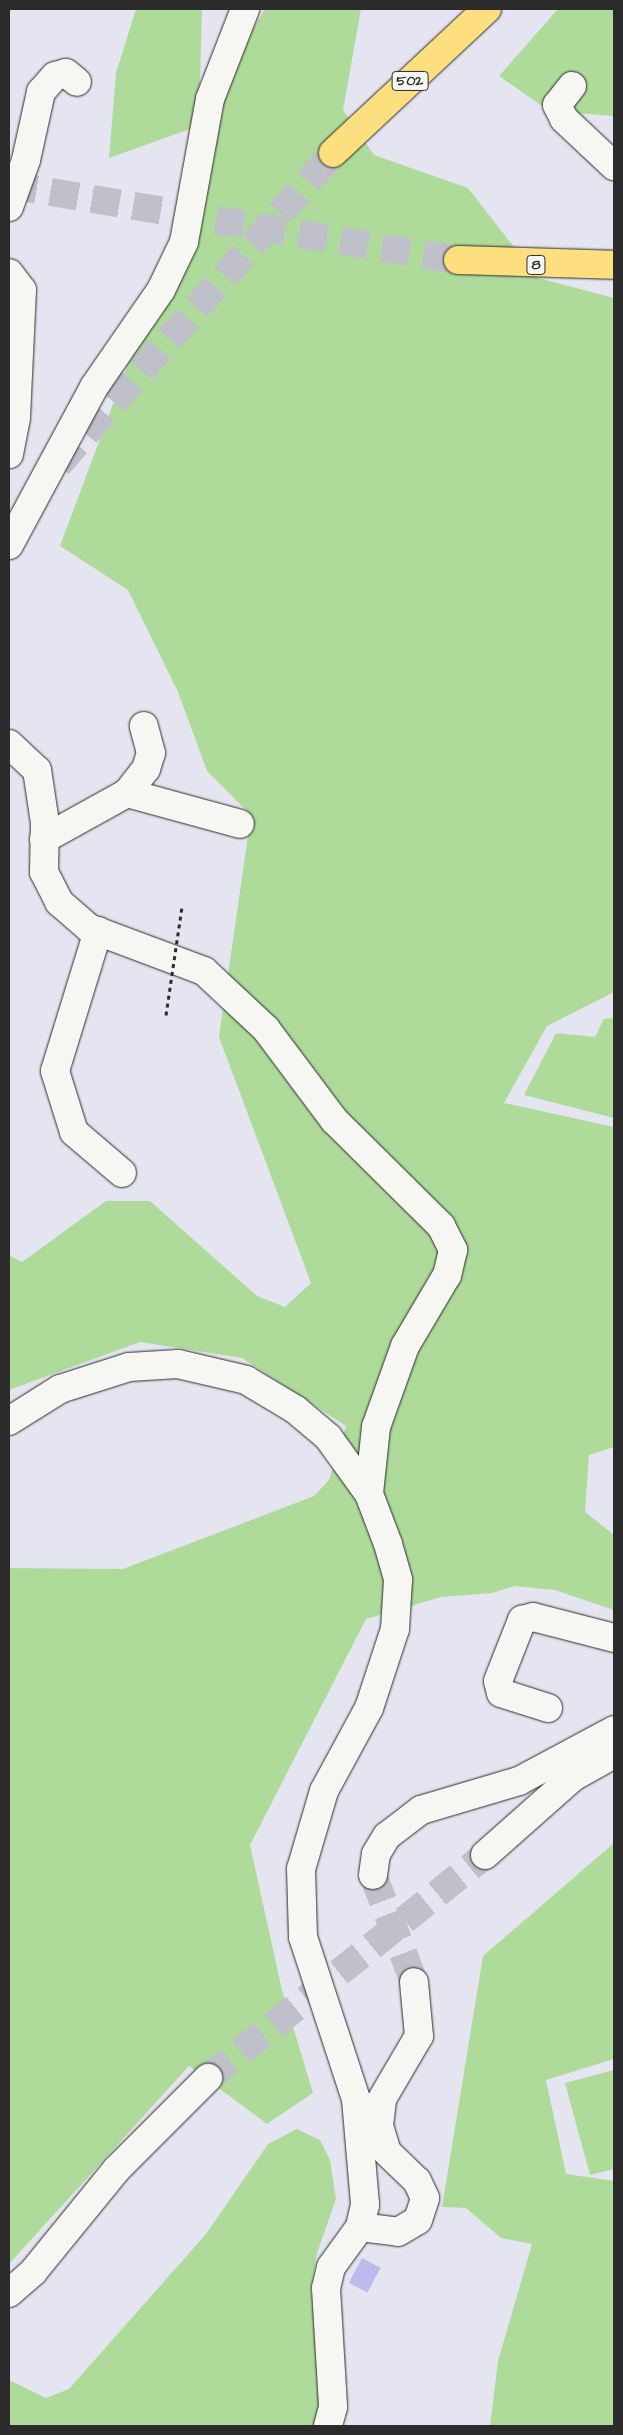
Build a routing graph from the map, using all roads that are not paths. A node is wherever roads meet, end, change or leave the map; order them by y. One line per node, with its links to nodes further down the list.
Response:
1 (245, 9): 12 (street)
2 (488, 9): 5 (main road, 502)
3 (77, 82): 7 (street)
4 (572, 86): 6 (street)
5 (333, 153)
6 (614, 166)
7 (9, 207)
8 (458, 260): 9 (main road, 8)
9 (614, 265)
10 (9, 273): 11 (street)
11 (9, 454)
12 (9, 545)
13 (144, 726): 15 (street)
14 (9, 744): 17 (street)
15 (128, 793): 16 (street); 17 (street)
16 (240, 824)
17 (44, 838): 18 (street)
18 (98, 931): 19 (street); 21 (street)
19 (122, 1173)
20 (9, 1421): 21 (street)
21 (369, 1494): 30 (street)
22 (614, 1638): 23 (street)
23 (548, 1708)
24 (614, 1730): 27 (street)
25 (614, 1754): 26 (street)
26 (486, 1855)
27 (373, 1875)
28 (414, 1982): 30 (street)
29 (208, 2078): 31 (street)
30 (360, 2227): 32 (street)
31 (9, 2293)
32 (328, 2426)

